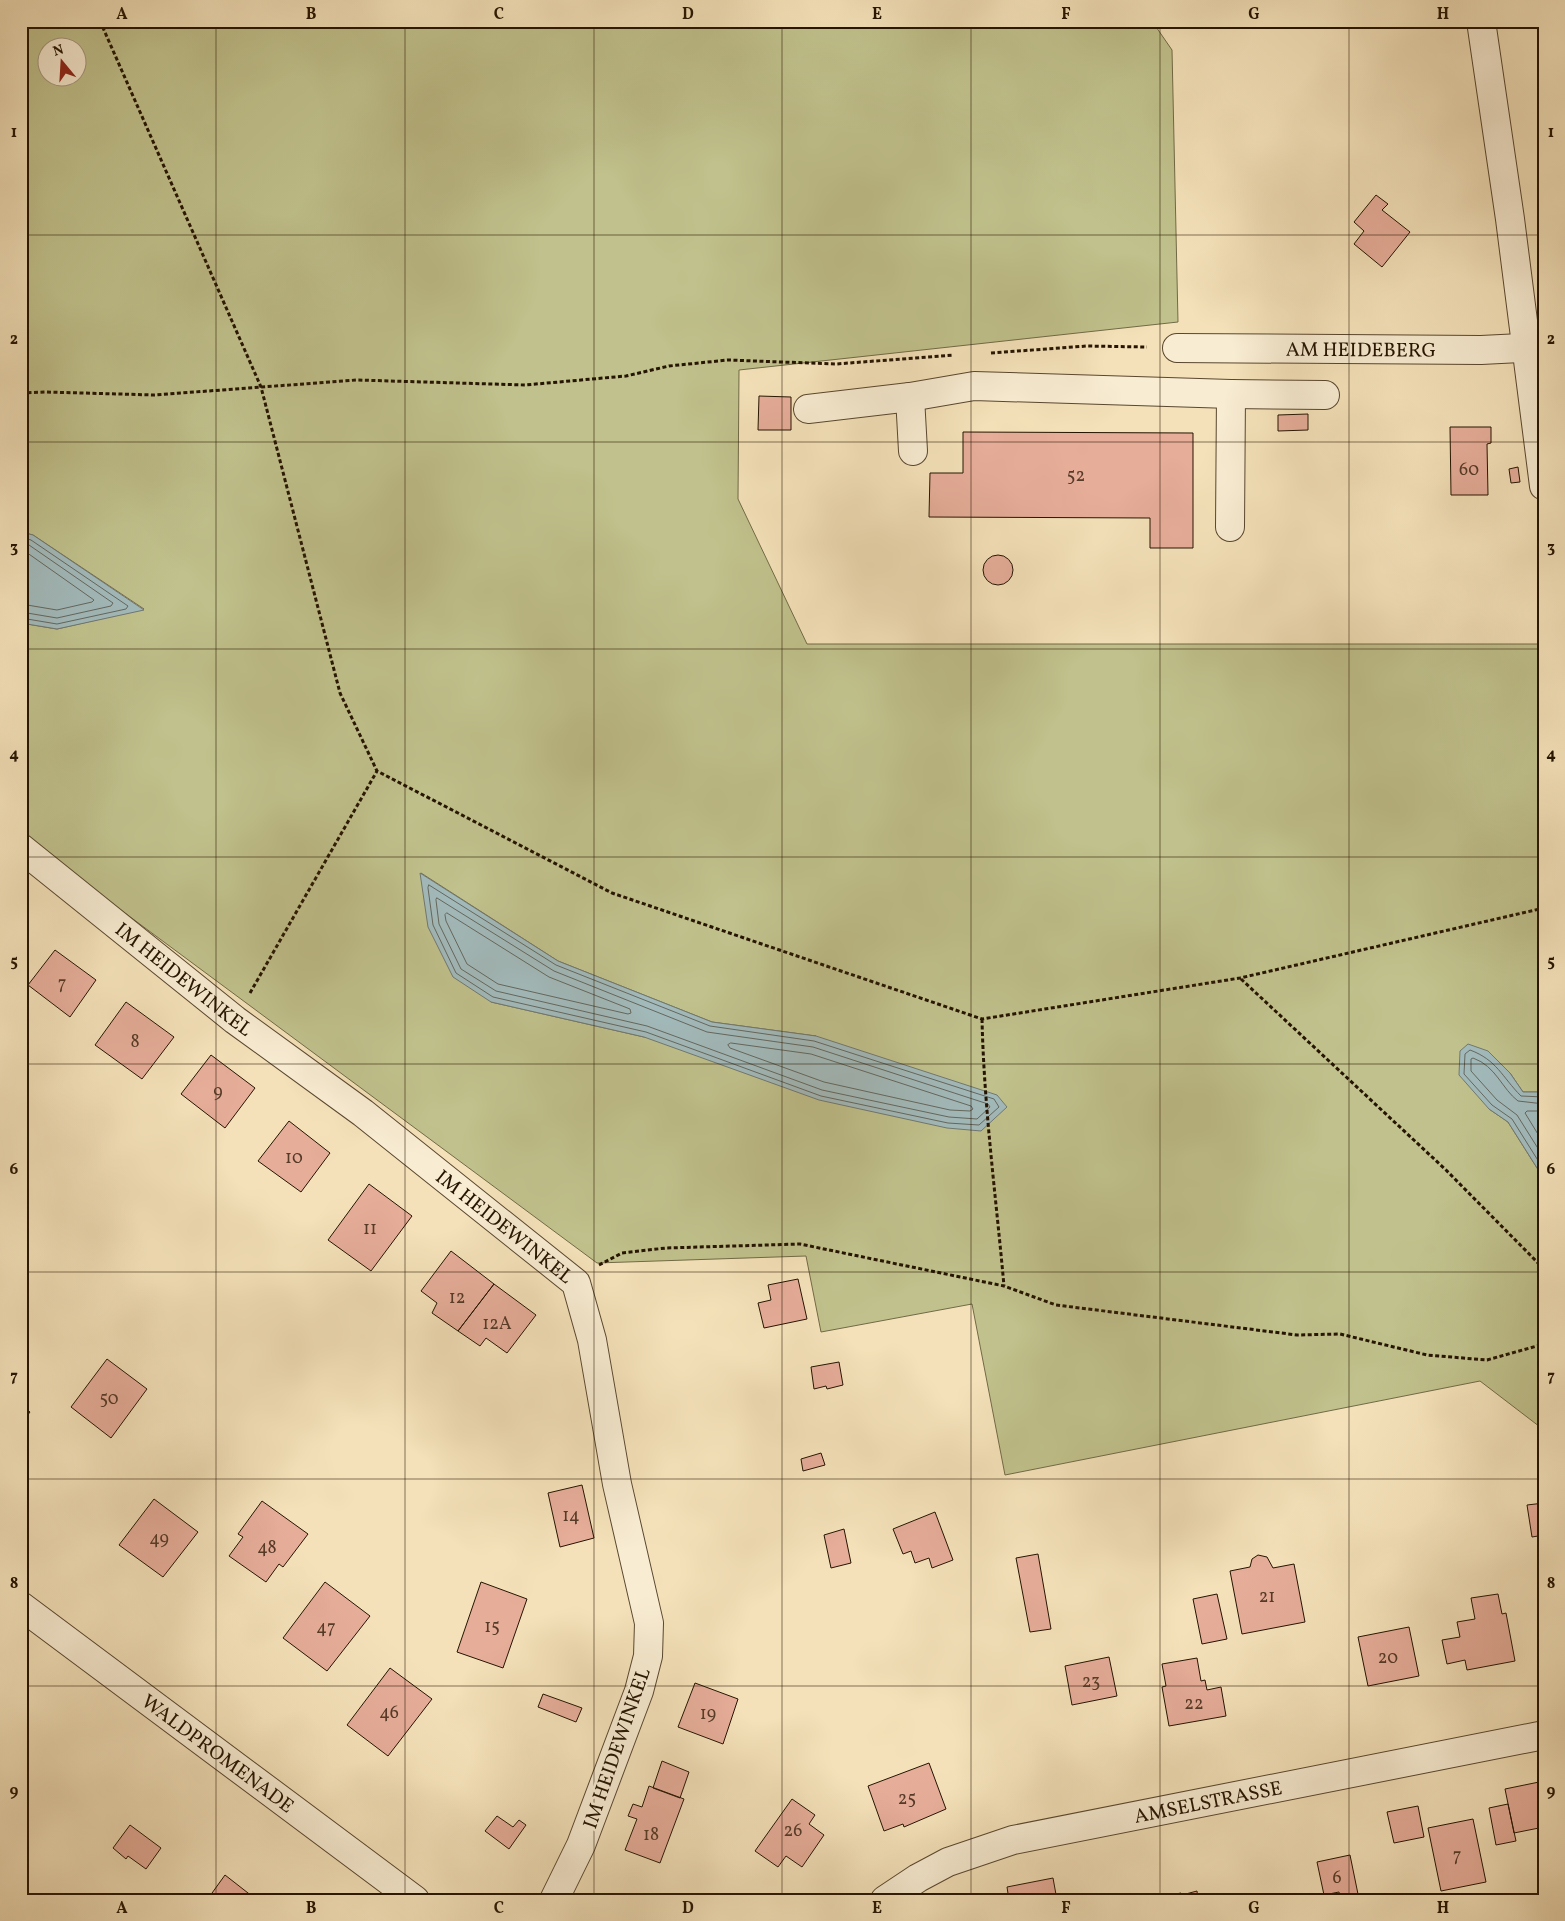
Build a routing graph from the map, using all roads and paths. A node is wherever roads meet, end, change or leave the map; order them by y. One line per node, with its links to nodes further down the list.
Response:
1 (100, 21): 7 (path)
2 (1481, 21): 4 (street)
3 (1177, 348): 4 (street, AM HEIDEBERG); 5 (path)
4 (1535, 348): 14 (street)
5 (990, 353)
6 (962, 355): 7 (path)
7 (261, 387): 8 (path); 16 (path)
8 (21, 393)
9 (1231, 394): 10 (street); 11 (street); 15 (street)
10 (1325, 394)
11 (910, 397): 12 (street); 13 (street)
12 (808, 409)
13 (913, 451)
14 (1544, 486)
15 (1230, 527)
16 (377, 771): 20 (path); 21 (path)
17 (21, 848): 21 (street, IM HEIDEWINKEL)
18 (1544, 908): 19 (path)
19 (1240, 978): 20 (path); 22 (path)
20 (982, 1018): 24 (path)
21 (235, 1020): 23 (street, IM HEIDEWINKEL)
22 (1544, 1268)
23 (576, 1283): 24 (path); 29 (street, IM HEIDEWINKEL)
24 (1004, 1286): 25 (path)
25 (1544, 1344)
26 (21, 1606): 28 (street, WALDPROMENADE)
27 (1544, 1735): 30 (street, AMSELSTRASSE)
28 (415, 1900)
29 (554, 1900)
30 (885, 1900)

